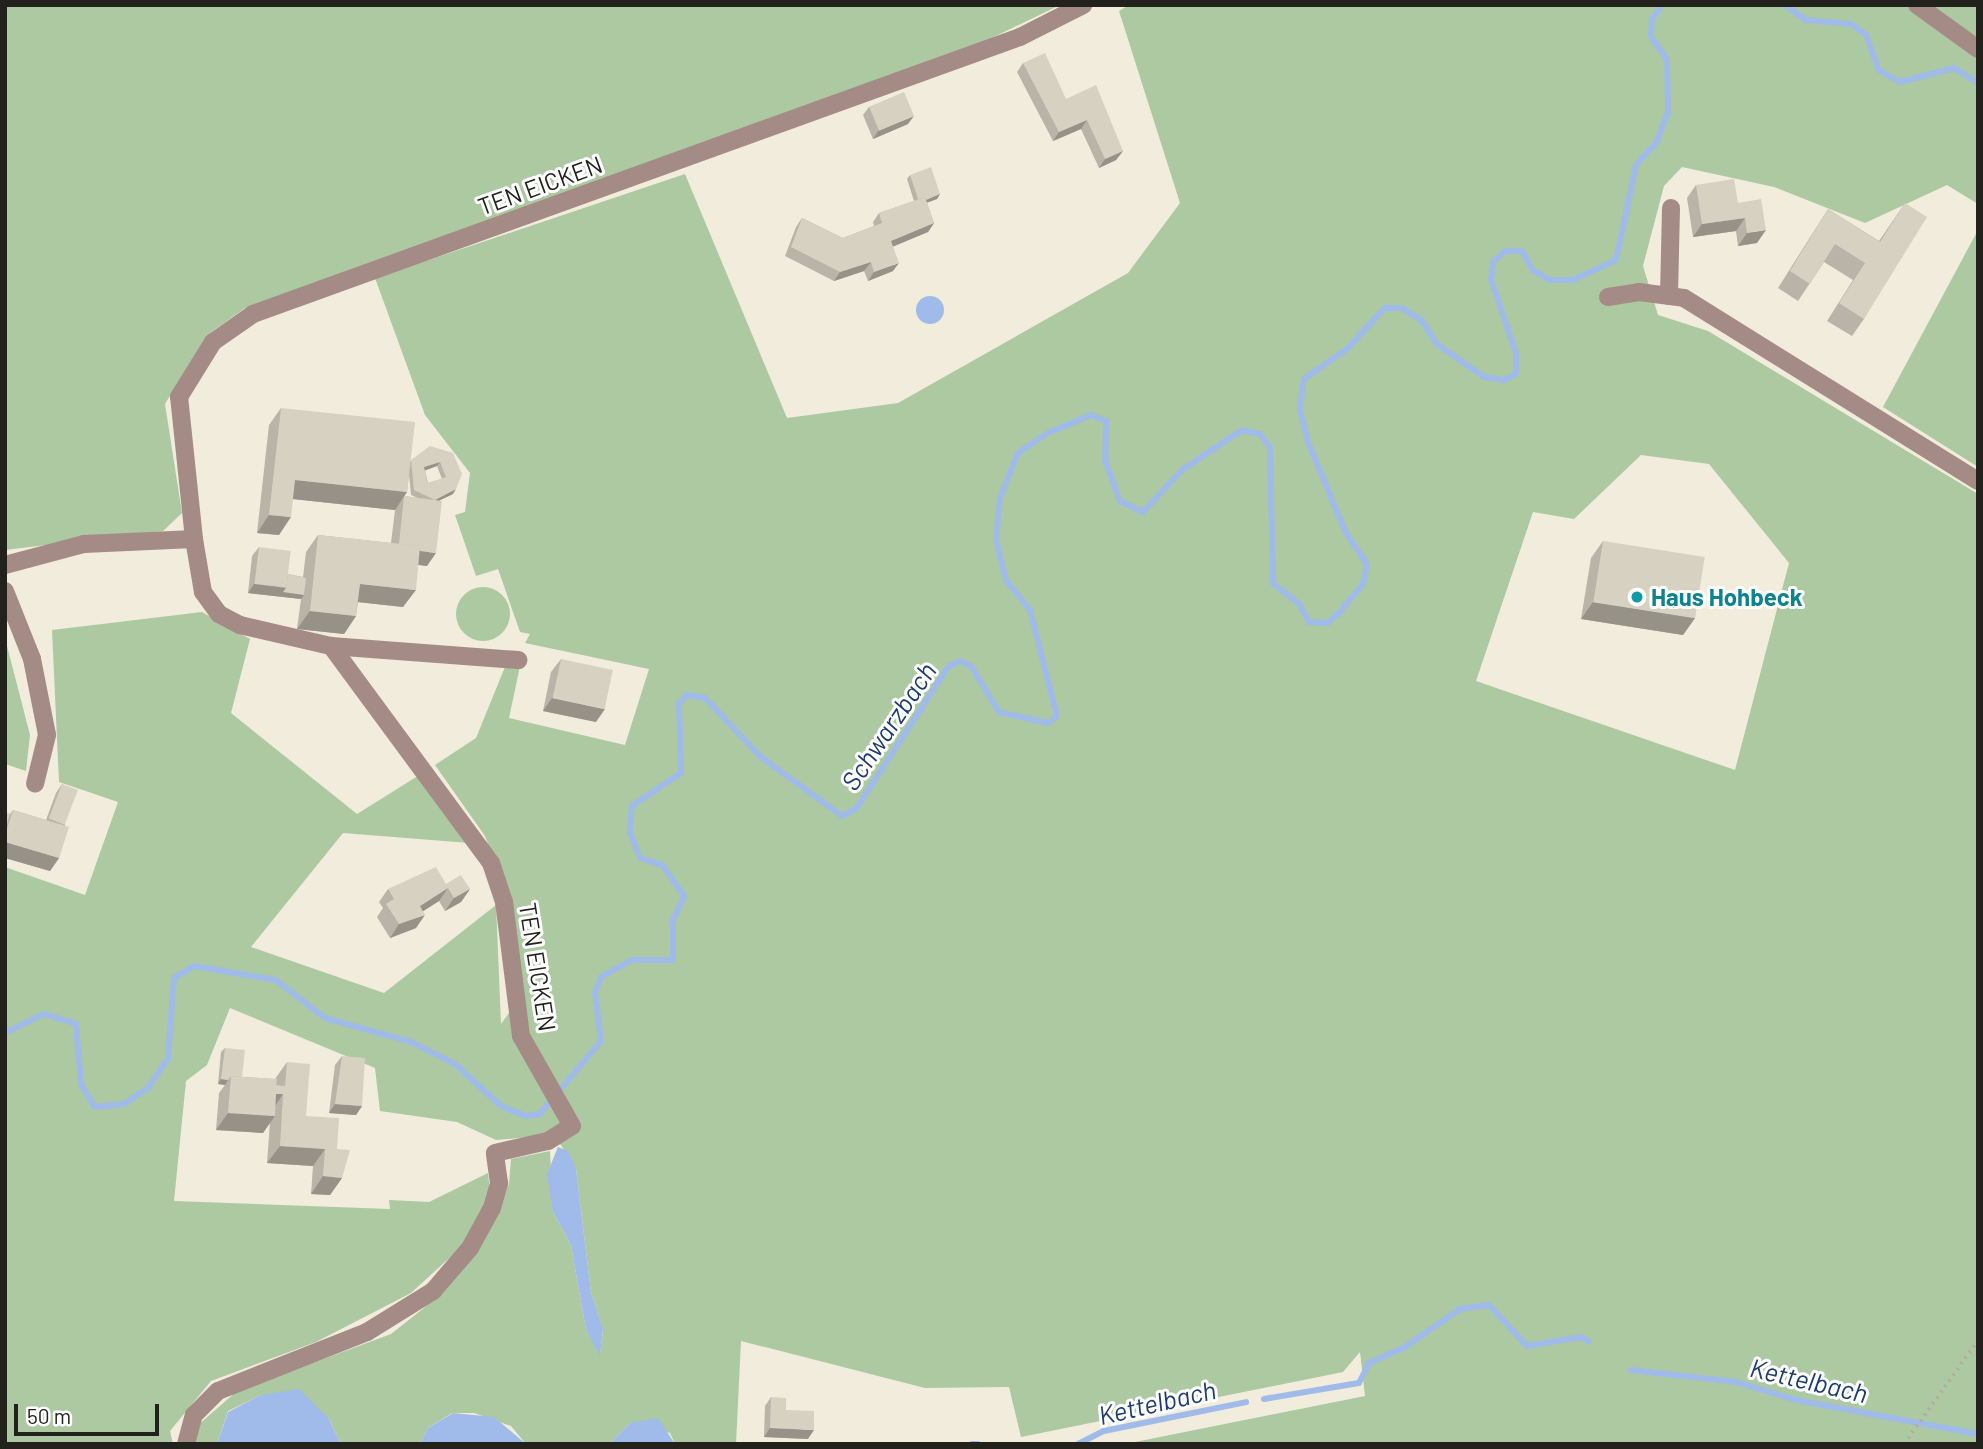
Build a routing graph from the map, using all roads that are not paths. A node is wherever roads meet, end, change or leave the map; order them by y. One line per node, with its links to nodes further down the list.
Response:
1 (1083, 5): 8 (street, TEN EICKEN)
2 (1917, 5): 3 (street)
3 (1978, 49)
4 (1671, 208): 5 (street)
5 (1669, 296): 6 (street); 7 (street)
6 (1608, 297)
7 (1978, 481)
8 (194, 539): 9 (street); 11 (street, TEN EICKEN)
9 (5, 565)
10 (5, 591): 13 (street)
11 (331, 646): 12 (street, TEN EICKEN); 14 (street, TEN EICKEN)
12 (518, 660)
13 (35, 784)
14 (186, 1444)

